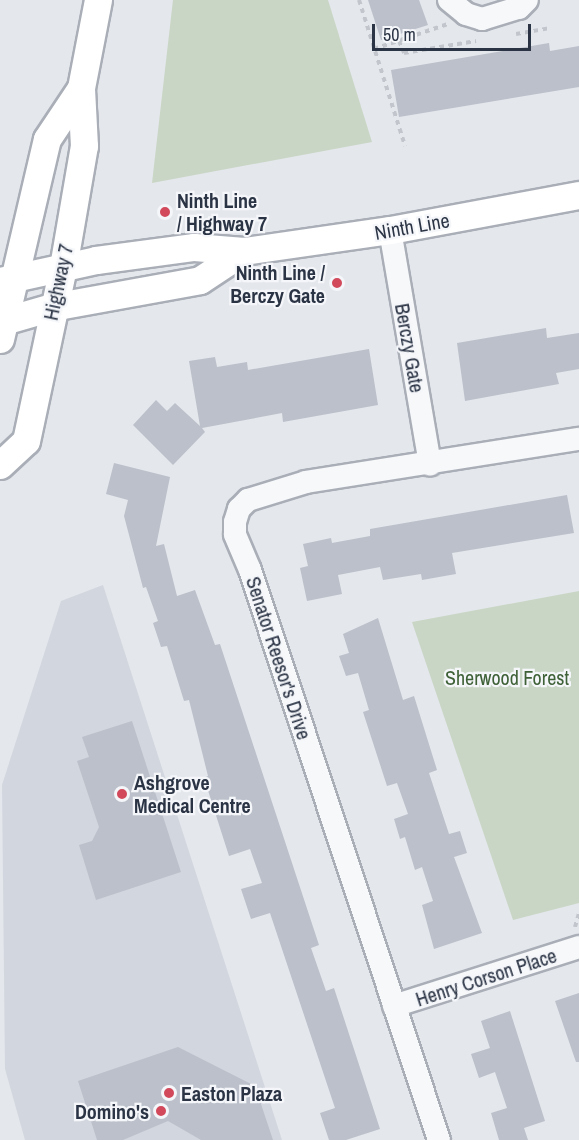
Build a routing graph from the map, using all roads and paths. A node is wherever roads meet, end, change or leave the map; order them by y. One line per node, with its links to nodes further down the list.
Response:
1 (98, 0): 11 (main road, Highway 7)
2 (359, 0): 10 (path)
3 (449, 0): 4 (street)
4 (527, 0)
5 (451, 23): 9 (path)
6 (549, 28): 7 (path)
7 (506, 35)
8 (485, 39): 9 (path)
9 (399, 41): 10 (path)
10 (374, 49): 12 (path)
11 (81, 88): 16 (main road, Highway 7); 17 (main road, Highway 7)
12 (405, 146)
13 (579, 195): 14 (main road, Ninth Line)
14 (390, 230): 15 (main road, Ninth Line); 22 (street, Berczy Gate)
15 (244, 251): 16 (main road, Ninth Line); 18 (main road, Ninth Line)
16 (63, 267): 17 (main road, Ninth Line); 18 (main road, Highway 7)
17 (6, 280): 19 (main road, Highway 7)
18 (52, 307): 19 (main road, Ninth Line); 21 (main road, Highway 7)
19 (1, 327)
20 (579, 439): 22 (street, Senator Reesor's Drive)
21 (0, 465)
22 (430, 465): 24 (street, Senator Reesor's Drive)
23 (579, 947): 24 (street, Henry Corson Place)
24 (394, 1006): 25 (street, Senator Reesor's Drive)
25 (439, 1140)

